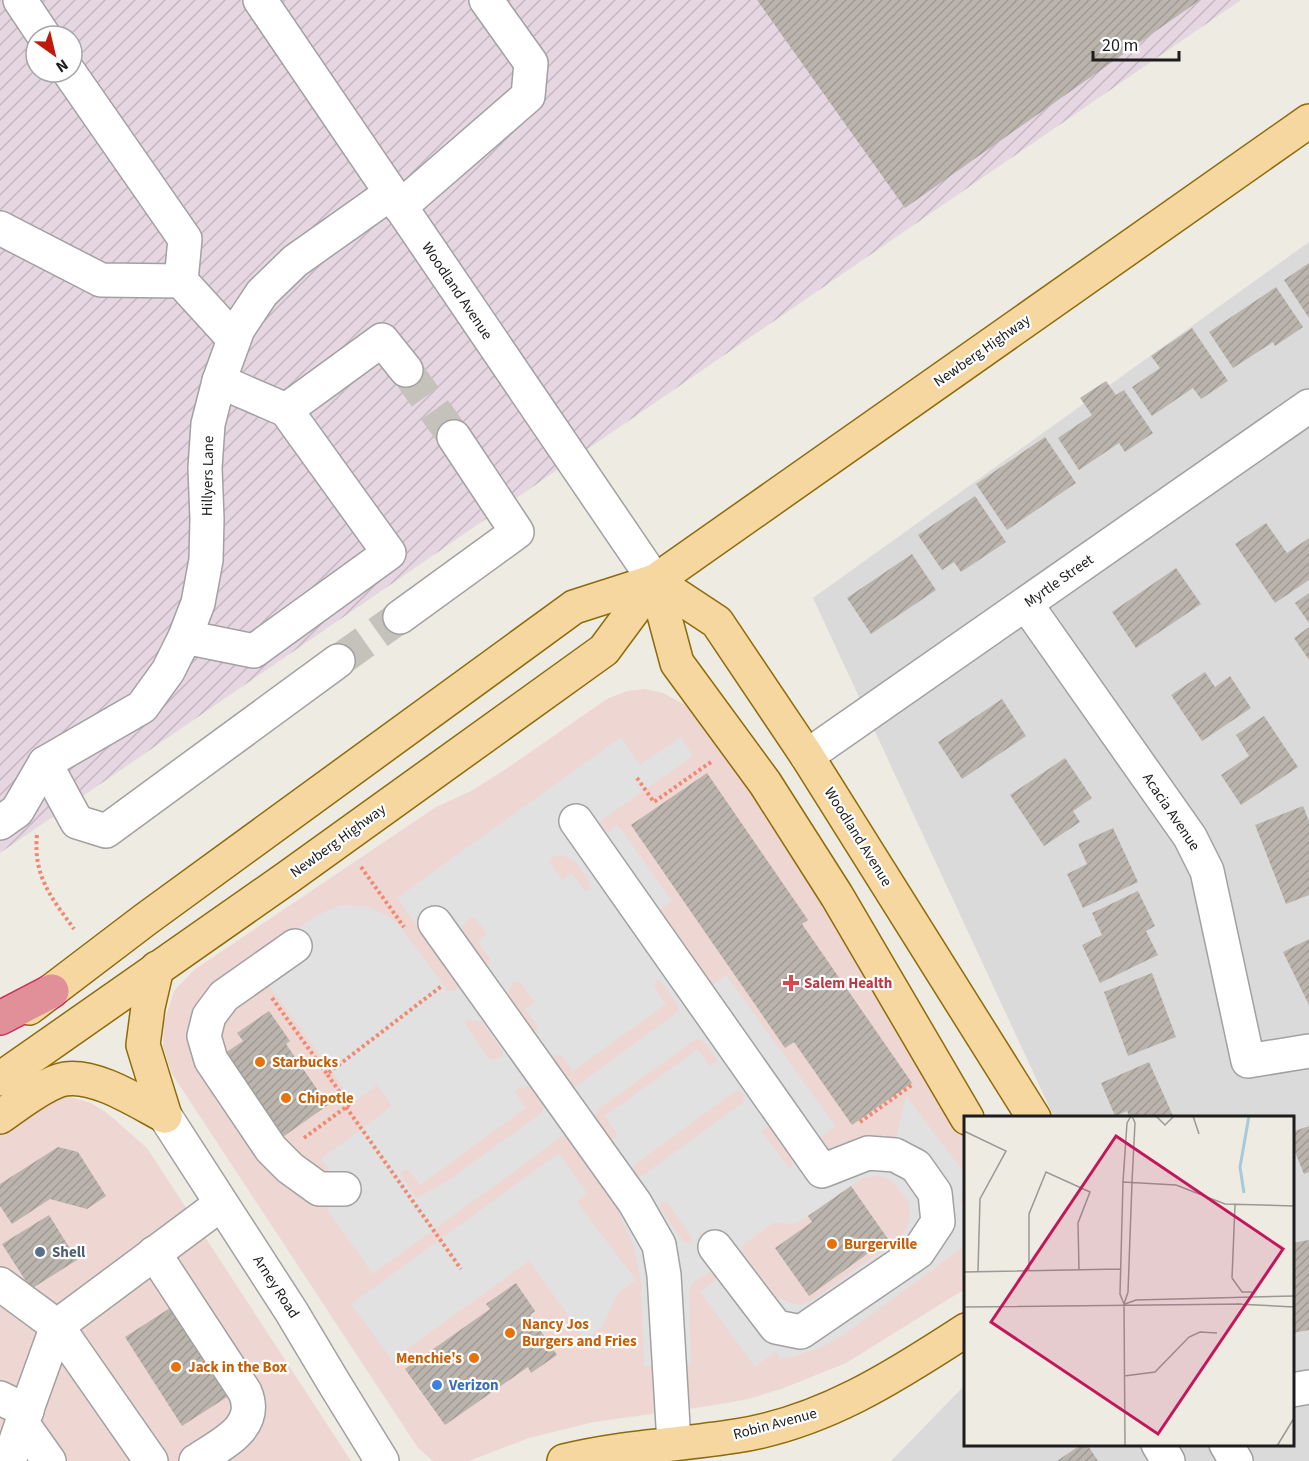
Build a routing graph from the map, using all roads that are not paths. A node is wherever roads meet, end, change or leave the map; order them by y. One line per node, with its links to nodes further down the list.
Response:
1 (20, 0): 4 (street)
2 (260, 0): 7 (street, Woodland Avenue)
3 (486, 0): 7 (street, Hillyers Lane)
4 (37, 24)
5 (77, 84): 9 (street)
6 (1309, 121): 16 (main road, Newberg Highway)
7 (395, 200): 10 (street, Hillyers Lane); 16 (street, Woodland Avenue)
8 (0, 228): 9 (street)
9 (181, 282): 10 (street)
10 (234, 339): 12 (street, Hillyers Lane)
11 (406, 370): 13 (street)
12 (219, 381): 13 (street); 19 (street, Hillyers Lane)
13 (286, 410): 19 (street)
14 (1304, 419): 17 (street, Myrtle Street)
15 (453, 437): 18 (street)
16 (655, 581): 21 (main road, Woodland Avenue); 27 (main road, Newberg Highway); 28 (main road, Newberg Highway); 34 (main road, Woodland Avenue)
17 (1026, 604): 21 (street, Myrtle Street); 31 (street, Acacia Avenue)
18 (400, 617)
19 (185, 637): 22 (street, Hillyers Lane)
20 (338, 661): 22 (street)
21 (807, 756): 35 (main road, Woodland Avenue)
22 (45, 763): 24 (street)
23 (576, 821): 39 (street)
24 (0, 824)
25 (421, 926): 47 (street)
26 (296, 946): 37 (street)
27 (157, 968): 32 (main road, Newberg Highway); 33 (main road)
28 (52, 992): 29 (highway); 30 (main road, Newberg Highway)
29 (0, 1018)
30 (0, 1029)
31 (1309, 1052)
32 (0, 1079)
33 (165, 1116): 36 (main road); 38 (street, Arney Road)
34 (967, 1116)
35 (1033, 1116)
36 (0, 1117)
37 (344, 1189)
38 (220, 1204): 40 (street); 54 (street, Arney Road)
39 (715, 1247)
40 (154, 1253): 42 (street); 53 (street)
41 (0, 1284): 42 (street)
42 (57, 1326): 46 (street); 52 (street)
43 (964, 1331): 47 (main road, Robin Avenue)
44 (1309, 1388): 45 (street)
45 (1294, 1390)
46 (16, 1411): 50 (street); 51 (street)
47 (674, 1443): 55 (main road, Robin Avenue)
48 (1159, 1446): 56 (street)
49 (1227, 1446): 57 (street)
50 (9, 1461)
51 (49, 1461)
52 (151, 1461)
53 (196, 1461)
54 (382, 1461)
55 (564, 1461)
56 (1168, 1461)
57 (1236, 1461)

